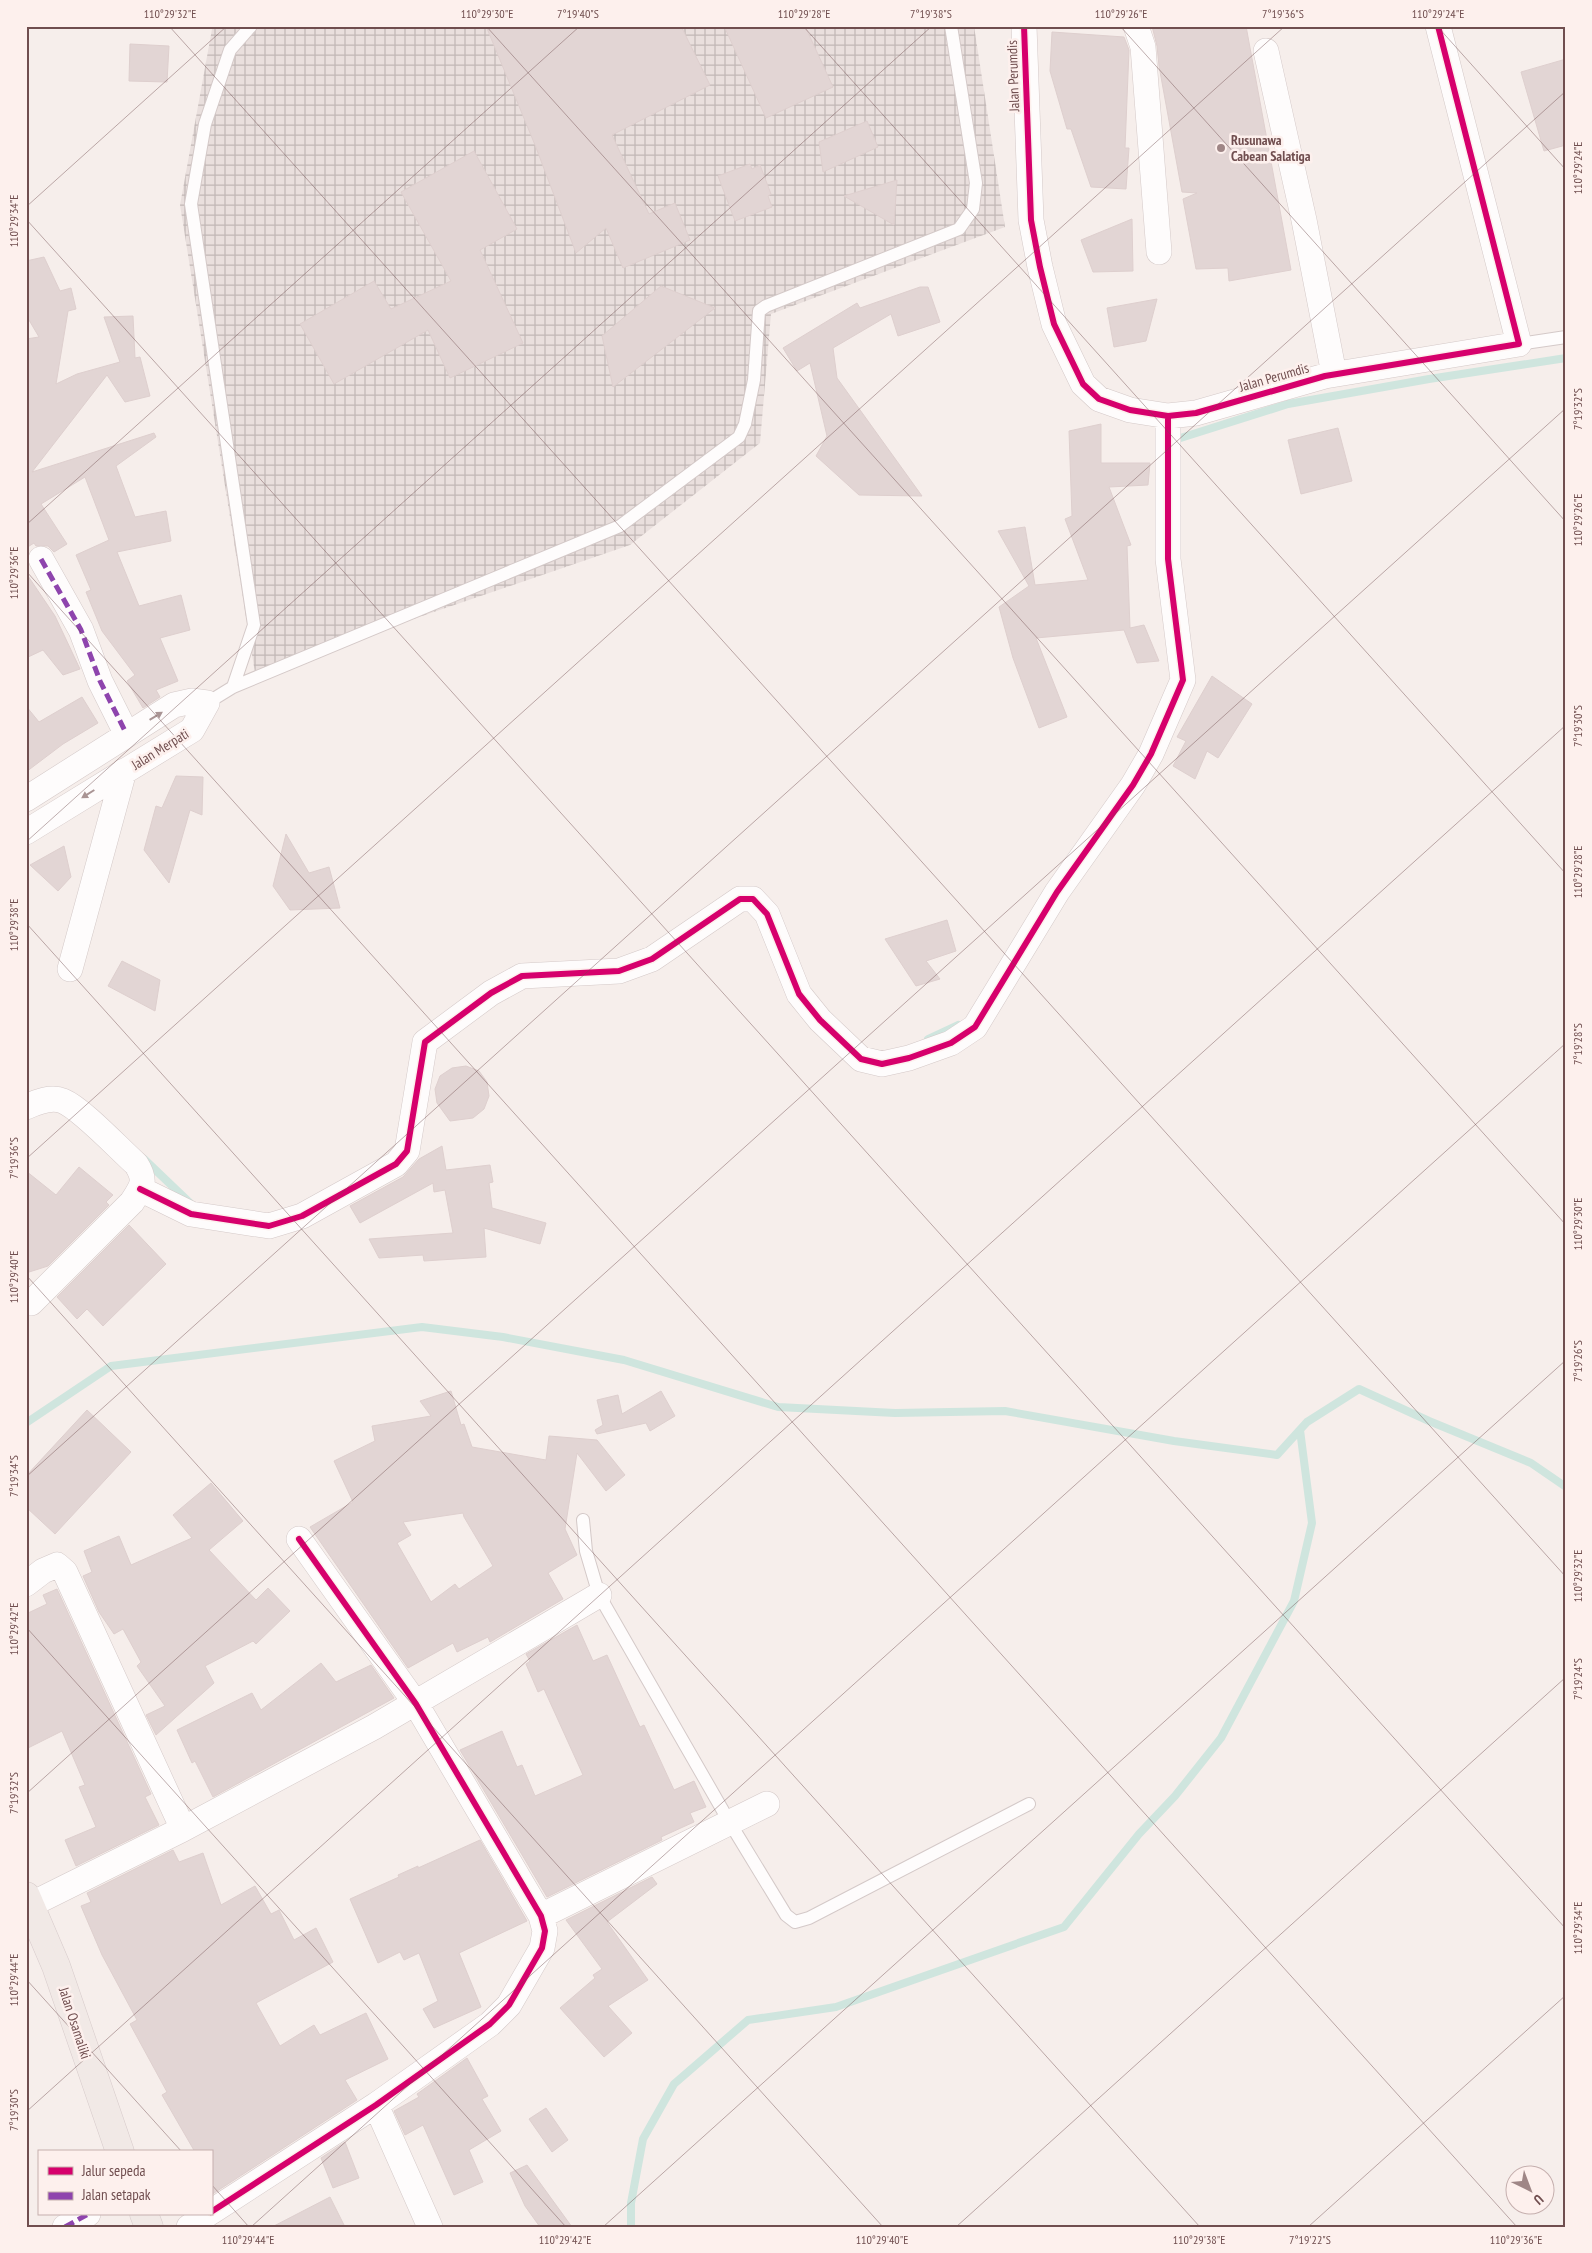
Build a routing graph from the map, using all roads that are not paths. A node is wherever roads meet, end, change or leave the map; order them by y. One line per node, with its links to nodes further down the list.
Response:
1 (251, 26): 13 (lane)
2 (951, 26): 13 (lane)
3 (1024, 26): 11 (street, Jalan Perumdis)
4 (1136, 26): 7 (street)
5 (1438, 26): 9 (street)
6 (1266, 51): 10 (street)
7 (1159, 252)
8 (1566, 337): 9 (lane)
9 (1519, 344): 10 (street, Jalan Perumdis)
10 (1334, 374): 11 (street, Jalan Perumdis)
11 (1169, 434): 21 (street)
12 (41, 559): 15 (street)
13 (233, 686): 14 (lane)
14 (207, 703): 15 (street, one-way to 14); 16 (street, Jalan Merpati)
15 (126, 733): 17 (street)
16 (124, 772): 18 (street, Jalan Merpati, one-way to 18); 19 (street)
17 (26, 799)
18 (26, 832)
19 (70, 969)
20 (26, 1107): 21 (street)
21 (140, 1189): 22 (street)
22 (26, 1303)
23 (583, 1520): 26 (lane)
24 (299, 1539): 27 (street)
25 (26, 1584): 31 (street)
26 (599, 1595): 27 (street); 30 (lane)
27 (416, 1704): 31 (street); 33 (street)
28 (767, 1804): 30 (street)
29 (1029, 1804): 30 (lane)
30 (730, 1824): 33 (street)
31 (182, 1829): 32 (street)
32 (28, 1900): 35 (main road, Jalan Osamaliki)
33 (540, 1916): 34 (street)
34 (376, 2105): 36 (street); 41 (street)
35 (119, 2150)
36 (212, 2211)
37 (84, 2216): 39 (street)
38 (205, 2216): 40 (street)
39 (65, 2227)
40 (189, 2227)
41 (430, 2227)

